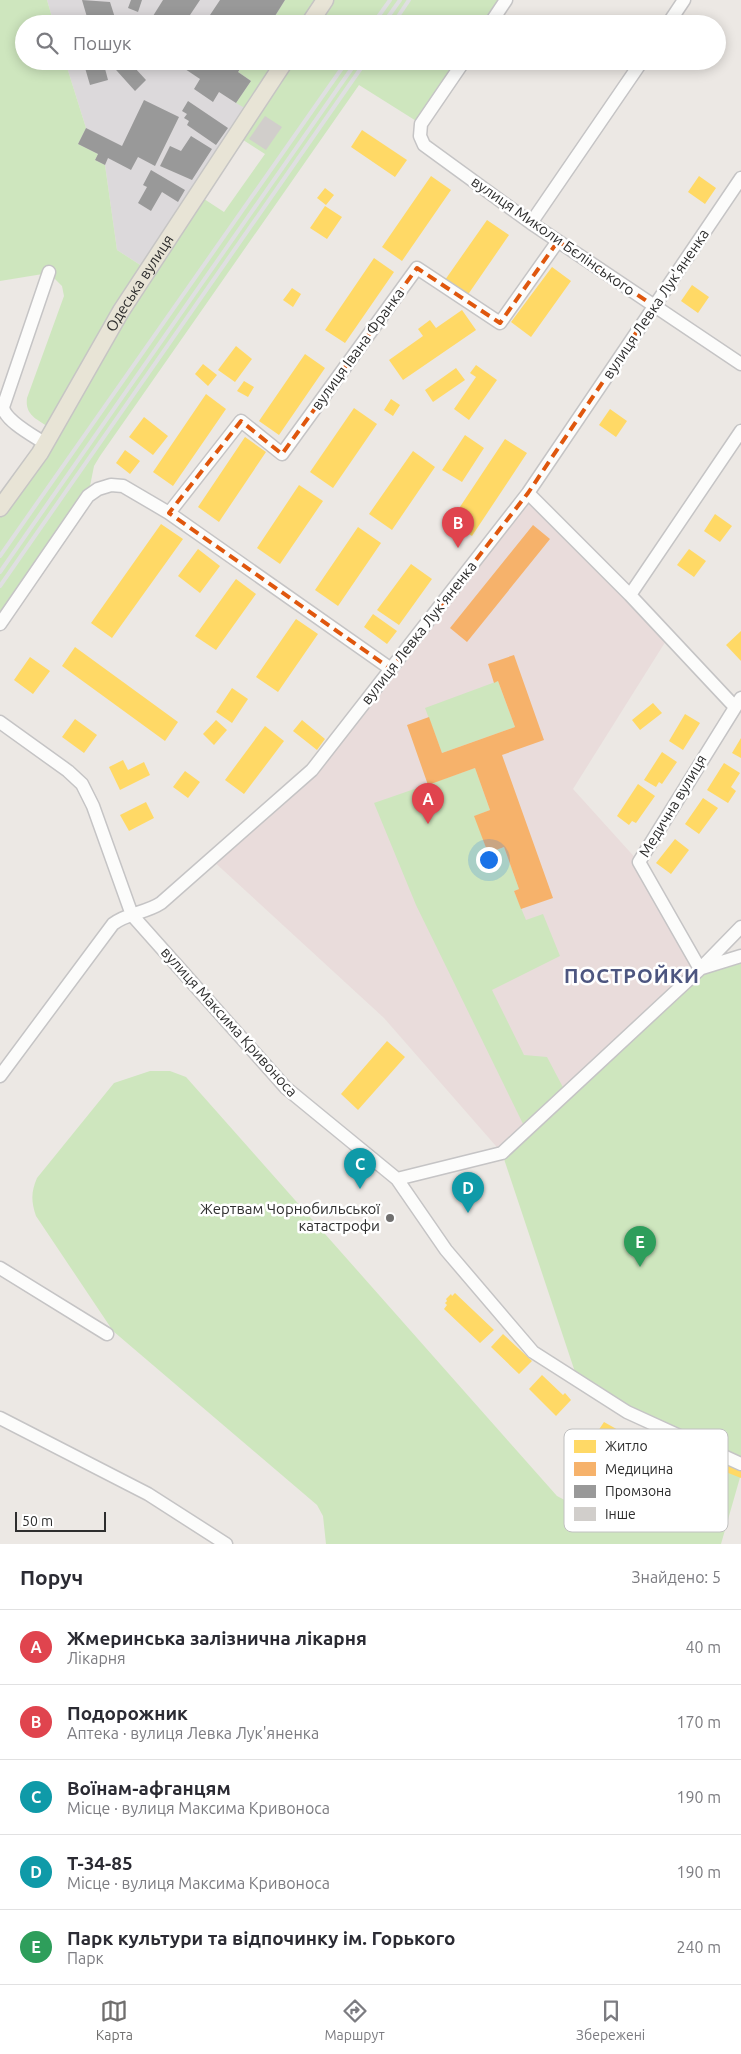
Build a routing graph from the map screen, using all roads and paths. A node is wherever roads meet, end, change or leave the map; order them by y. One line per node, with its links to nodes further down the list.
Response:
1 (325, 0): 4 (main road)
2 (506, 0): 5 (street)
3 (684, 0): 6 (street)
4 (315, 15)
5 (496, 15)
6 (674, 15)
7 (279, 70): 17 (main road, Одеська вулиця)
8 (458, 70): 11 (street, вулиця Миколи Бєлінського)
9 (636, 70): 11 (street)
10 (741, 178): 14 (street, вулиця Левка Лук'яненка)
11 (531, 223): 12 (street, вулиця Миколи Бєлінського)
12 (558, 241): 14 (street, вулиця Миколи Бєлінського); 20 (street, вулиця Івана Франка)
13 (49, 272): 17 (street)
14 (654, 306): 15 (street, вулиця Миколи Бєлінського); 18 (street, вулиця Левка Лук'яненка)
15 (741, 364)
16 (741, 431): 21 (street)
17 (46, 444): 19 (main road, Одеська вулиця)
18 (528, 493): 21 (street); 23 (street, вулиця Левка Лук'яненка)
19 (0, 508)
20 (169, 513): 22 (street); 23 (street)
21 (630, 596): 24 (street)
22 (0, 624)
23 (391, 669): 26 (street, вулиця Левка Лук'яненка)
24 (738, 702): 29 (street, Медична вулиця)
25 (0, 722): 26 (street, вулиця Максима Кривоноса)
26 (132, 915): 30 (street, вулиця Левка Лук'яненка); 31 (street, вулиця Максима Кривоноса)
27 (741, 926): 29 (street)
28 (741, 956): 29 (street)
29 (700, 969): 31 (street)
30 (0, 1076)
31 (397, 1178): 35 (street, вулиця Максима Кривоноса)
32 (0, 1268): 33 (street)
33 (107, 1334)
34 (0, 1418): 38 (street)
35 (664, 1429)
36 (728, 1458): 37 (street, вулиця Максима Кривоноса)
37 (741, 1464)
38 (226, 1544)

